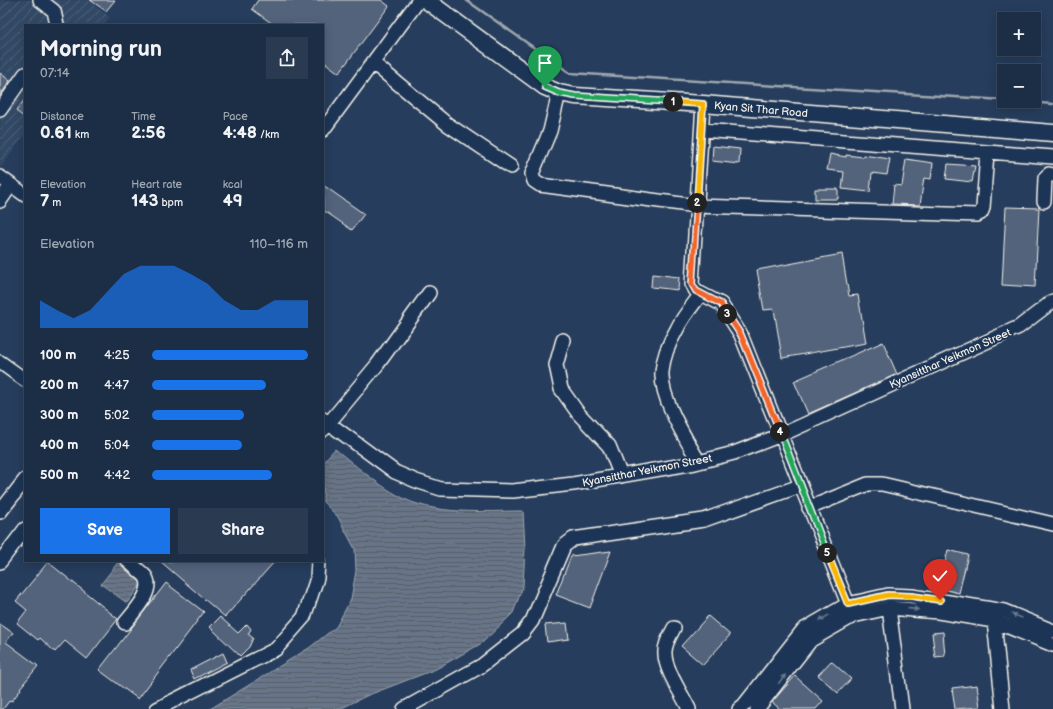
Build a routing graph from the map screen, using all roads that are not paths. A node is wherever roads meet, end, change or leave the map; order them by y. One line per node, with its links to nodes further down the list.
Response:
1 (40, 0): 4 (street)
2 (419, 0): 5 (street)
3 (426, 0): 7 (main road, Kyan Sit Thar Road)
4 (57, 24)
5 (373, 63): 10 (street); 15 (street)
6 (24, 75): 9 (street)
7 (559, 93): 8 (main road, Kyan Sit Thar Road); 22 (street)
8 (703, 104): 11 (street); 12 (main road, Kyan Sit Thar Road)
9 (0, 110)
10 (324, 129)
11 (702, 130): 13 (street); 22 (street)
12 (1053, 133)
13 (987, 153): 14 (street); 22 (street)
14 (1053, 158)
15 (511, 167)
16 (1053, 175): 21 (street)
17 (0, 177): 18 (street)
18 (11, 185): 19 (street); 20 (street)
19 (24, 195)
20 (0, 200)
21 (1044, 201)
22 (696, 206): 24 (street)
23 (429, 293): 29 (street)
24 (702, 294): 30 (street); 31 (street)
25 (1053, 301): 30 (street, Kyansitthar Yeikmon Street)
26 (563, 340): 32 (street)
27 (0, 362): 28 (street)
28 (24, 379)
29 (325, 424): 32 (street, Kyansitthar Yeikmon Street)
30 (781, 436): 31 (street, Kyansitthar Yeikmon Street); 34 (street)
31 (699, 462): 32 (street, Kyansitthar Yeikmon Street)
32 (621, 476)
33 (24, 481): 36 (street)
34 (800, 486): 35 (street); 50 (street)
35 (809, 508): 37 (street); 42 (street)
36 (0, 512)
37 (1053, 524)
38 (24, 530): 39 (street)
39 (0, 562)
40 (129, 562): 45 (street)
41 (318, 562): 49 (street)
42 (848, 604): 47 (street, one-way to 42); 52 (street, one-way to 52)
43 (889, 608): 44 (street, one-way to 44); 53 (street, one-way to 43); 54 (street)
44 (994, 621): 48 (street); 55 (street)
45 (125, 624)
46 (674, 628): 51 (street)
47 (1053, 631)
48 (1053, 645)
49 (157, 709)
50 (404, 709)
51 (689, 709)
52 (739, 709)
53 (757, 709)
54 (902, 709)
55 (1002, 709)

